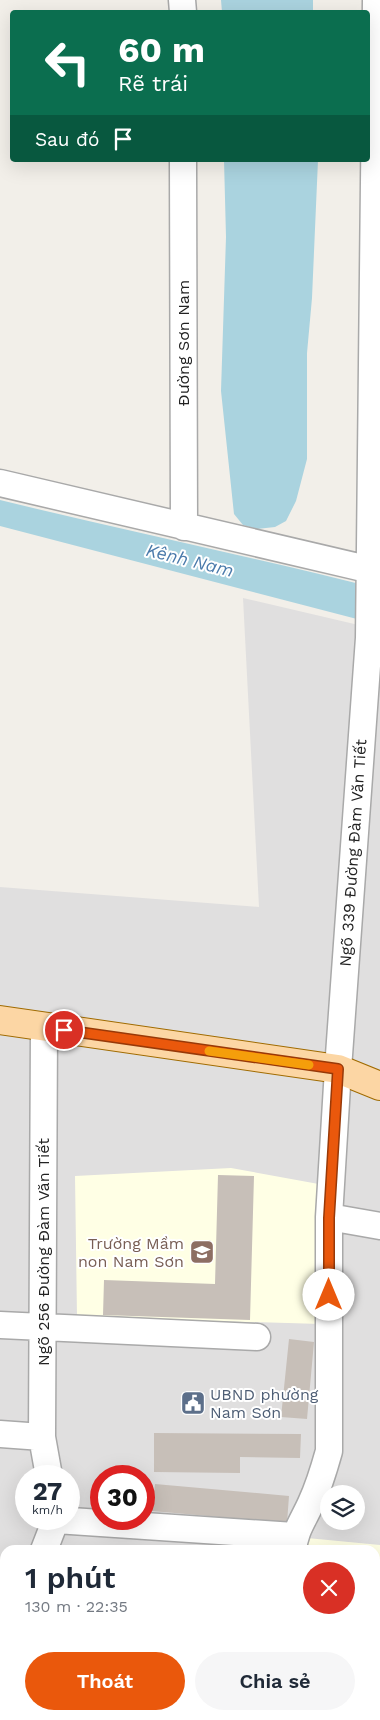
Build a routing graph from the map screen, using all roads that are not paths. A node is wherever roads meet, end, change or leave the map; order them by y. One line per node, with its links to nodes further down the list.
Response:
1 (376, 0): 5 (street, Ngõ 339 Đường Đàm Văn Tiết)
2 (183, 162): 4 (street, Đường Sơn Nam)
3 (0, 483): 4 (street)
4 (184, 527): 5 (street)
5 (375, 570): 8 (street, Ngõ 339 Đường Đàm Văn Tiết)
6 (0, 1020): 7 (main road)
7 (44, 1027): 8 (main road); 13 (street, Ngõ 256 Đường Đàm Văn Tiết)
8 (338, 1069): 9 (main road); 10 (street, Ngõ 339 Đường Đàm Văn Tiết)
9 (380, 1086)
10 (329, 1218): 11 (street); 20 (street, Ngõ 339 Đường Đàm Văn Tiết)
11 (380, 1226)
12 (0, 1325): 13 (street)
13 (43, 1327): 14 (street); 16 (street, Ngõ 256 Đường Đàm Văn Tiết)
14 (257, 1337)
15 (0, 1434): 16 (street)
16 (42, 1437): 17 (street, Ngõ 256 Đường Đàm Văn Tiết)
17 (47, 1465)
18 (80, 1521): 20 (street)
19 (52, 1530): 21 (street)
20 (294, 1543)
21 (46, 1545)

